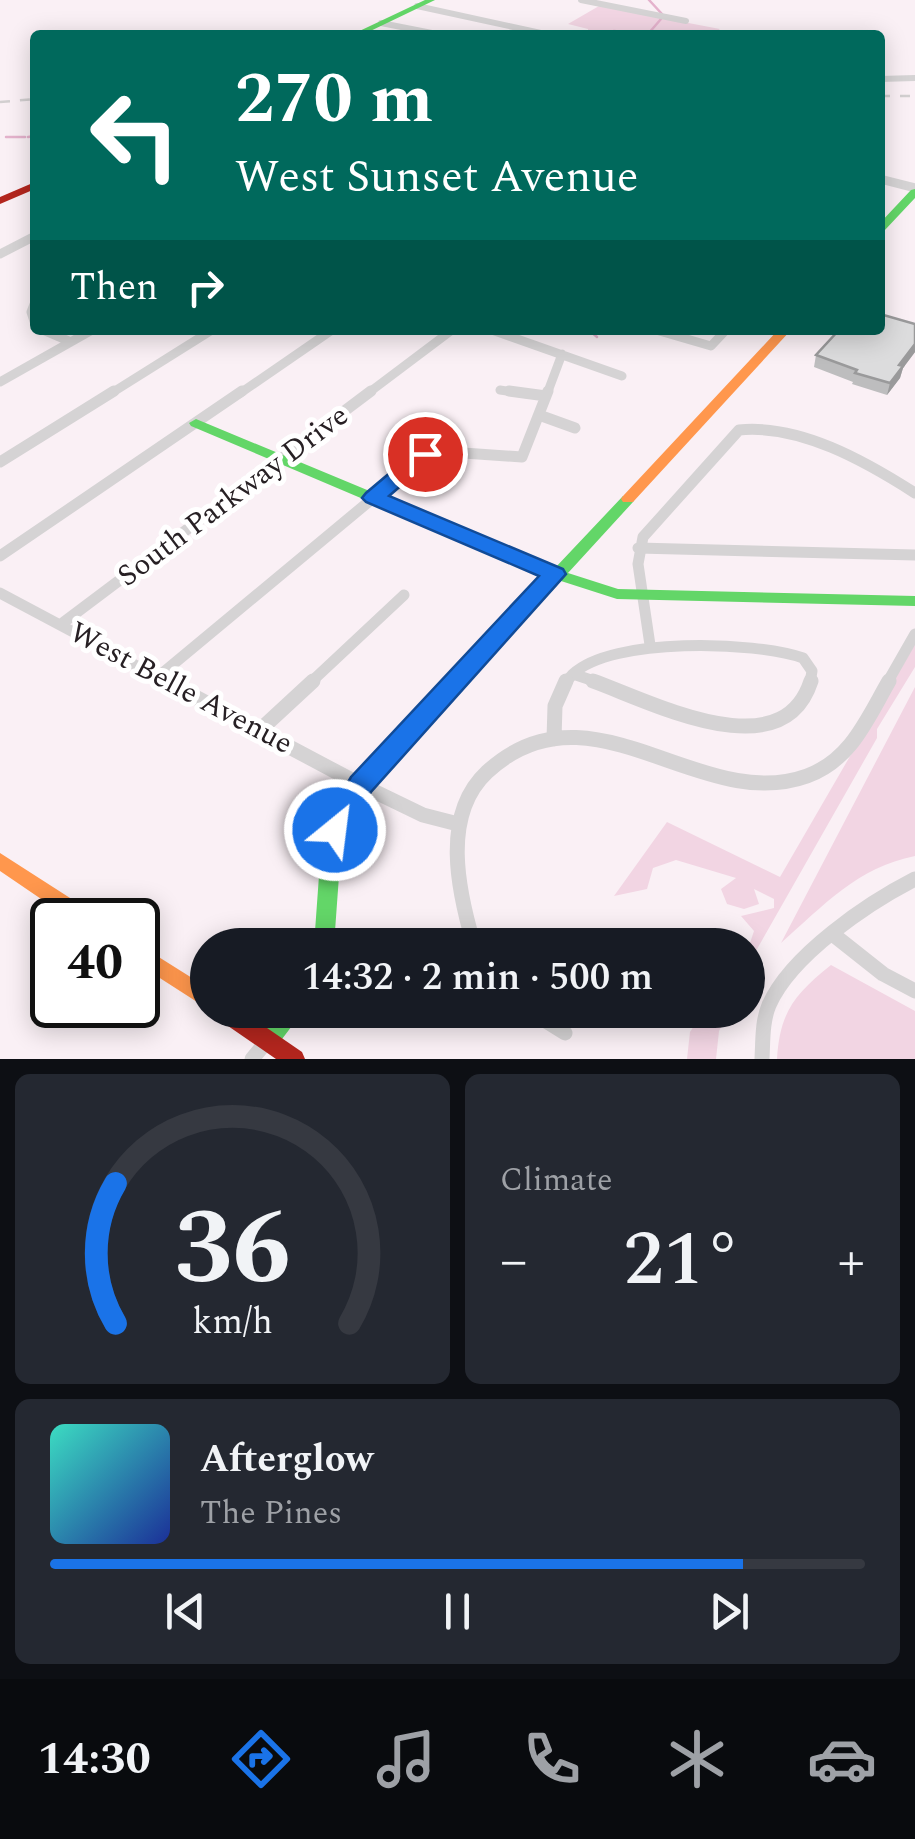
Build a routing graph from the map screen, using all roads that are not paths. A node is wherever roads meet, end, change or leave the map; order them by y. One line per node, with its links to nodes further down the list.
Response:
1 (581, 0): 3 (street)
2 (424, 3): 4 (street); 7 (street)
3 (686, 21)
4 (382, 23): 5 (street); 6 (street)
5 (366, 30)
6 (417, 30)
7 (530, 30)
8 (915, 78): 9 (street)
9 (885, 79)
10 (885, 181): 12 (street)
11 (30, 186): 13 (street)
12 (915, 190): 14 (street)
13 (0, 201)
14 (885, 223)
15 (30, 239): 16 (street)
16 (0, 254)
17 (55, 335): 26 (street)
18 (83, 335): 26 (street)
19 (204, 335): 36 (street)
20 (325, 335): 33 (street)
21 (445, 335): 35 (street, South Parkway Drive)
22 (507, 335): 27 (street)
23 (673, 335): 24 (street)
24 (721, 335)
25 (780, 335): 42 (street)
26 (71, 342): 29 (street)
27 (562, 354): 28 (street); 31 (street)
28 (622, 376)
29 (0, 382)
30 (500, 390): 31 (street)
31 (546, 396): 32 (street)
32 (538, 415): 34 (street); 38 (street)
33 (196, 423): 35 (street); 41 (street)
34 (575, 428)
35 (283, 459): 38 (street); 47 (street, South Parkway Drive)
36 (0, 462)
37 (915, 493): 39 (street)
38 (374, 498): 42 (street); 51 (street)
39 (638, 548): 40 (street); 45 (street)
40 (915, 555)
41 (0, 556)
42 (554, 574): 45 (street); 54 (street)
43 (0, 593): 47 (street, West Belle Avenue)
44 (404, 595): 52 (street)
45 (642, 596): 46 (street); 49 (street)
46 (915, 601)
47 (60, 625): 51 (street, West Belle Avenue)
48 (915, 634): 53 (street)
49 (650, 645): 50 (street); 50 (street)
50 (571, 672): 53 (street)
51 (159, 676): 52 (street, West Belle Avenue)
52 (260, 730): 54 (street, West Belle Avenue)
53 (554, 739): 55 (street)
54 (361, 784): 55 (street, West Belle Avenue); 59 (street)
55 (458, 824): 60 (street)
56 (0, 861): 58 (street)
57 (915, 879): 61 (street)
58 (55, 898)
59 (325, 928)
60 (470, 928)
61 (835, 936): 64 (street); 72 (street)
62 (160, 968): 63 (street)
63 (190, 988)
64 (915, 991)
65 (250, 1028): 69 (street)
66 (278, 1028): 69 (street)
67 (558, 1028): 68 (street)
68 (565, 1032)
69 (268, 1040): 70 (street); 71 (street)
70 (252, 1059)
71 (294, 1059)
72 (762, 1059)

